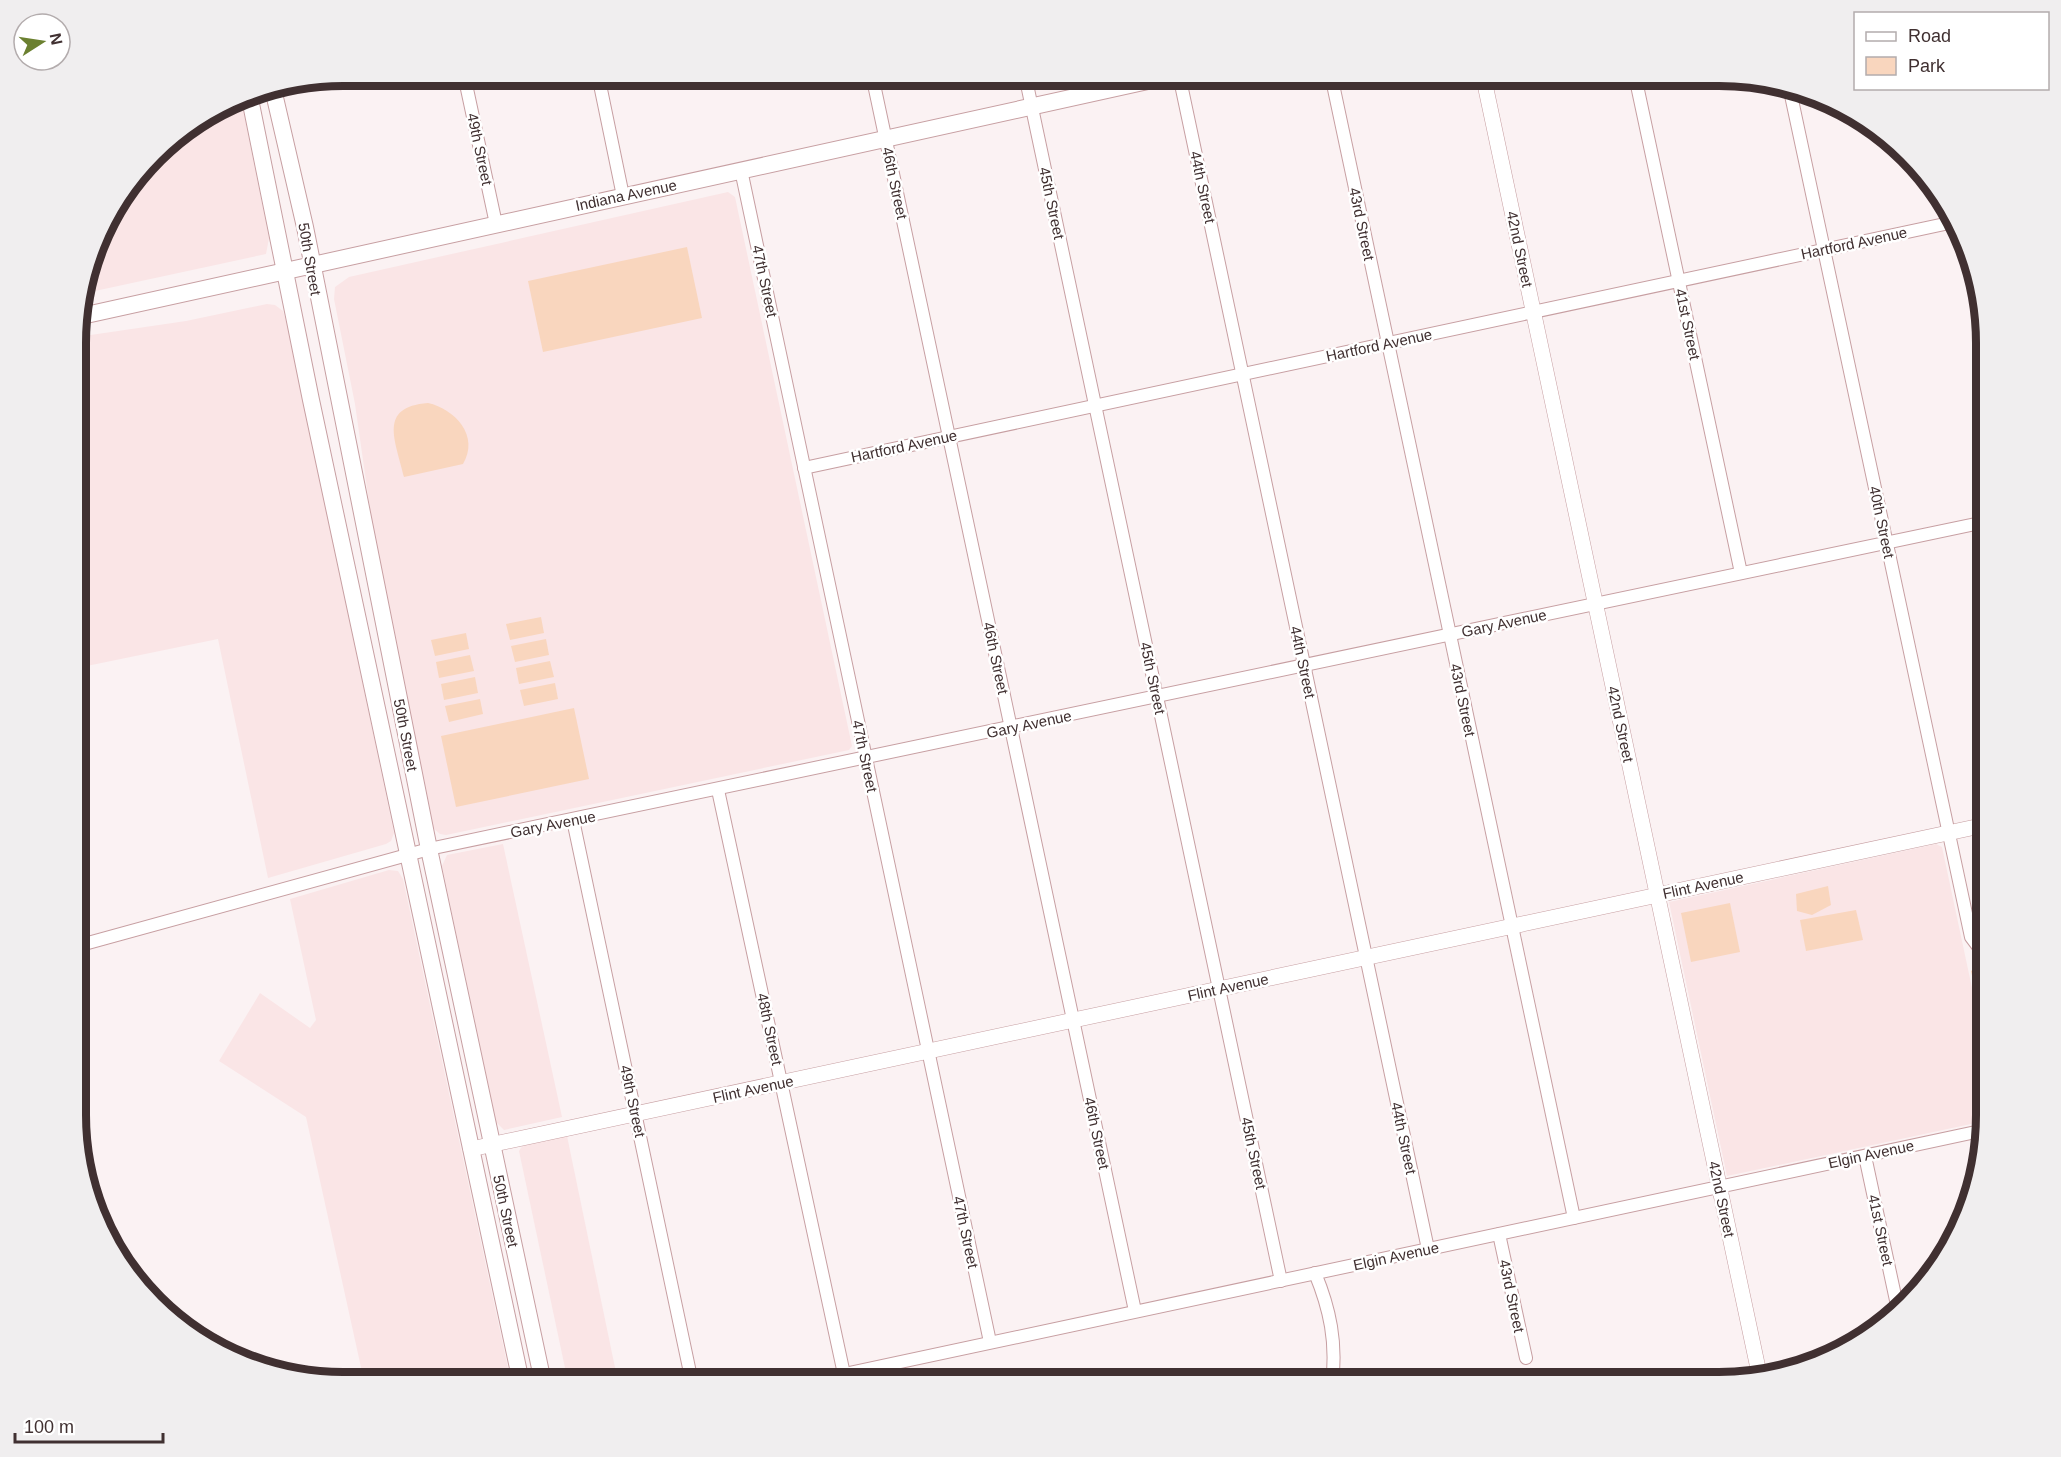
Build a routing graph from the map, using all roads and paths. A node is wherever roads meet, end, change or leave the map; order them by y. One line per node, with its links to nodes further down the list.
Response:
1 (466, 86): 17 (street, 49th Street)
2 (600, 86): 16 (street)
3 (874, 86): 14 (street, 46th Street)
4 (1027, 86): 13 (street, 45th Street)
5 (1126, 86): 13 (main road, Indiana Avenue)
6 (1179, 86): 26 (street, 44th Street)
7 (1332, 86): 25 (street, 43rd Street)
8 (1485, 86): 23 (street, 42nd Street)
9 (1637, 86): 22 (street, 41st Street)
10 (274, 95): 20 (main road, 50th Street)
11 (1791, 96): 19 (street, 40th Street)
12 (251, 102): 21 (main road, 50th Street)
13 (1032, 106): 14 (main road, Indiana Avenue); 27 (street, 45th Street)
14 (885, 138): 15 (main road, Indiana Avenue); 28 (street, 46th Street)
15 (741, 170): 16 (main road, Indiana Avenue); 29 (street, 47th Street)
16 (623, 196): 17 (main road, Indiana Avenue)
17 (496, 224): 20 (main road, Indiana Avenue)
18 (1946, 224): 19 (street, Hartford Avenue)
19 (1824, 250): 22 (street, Hartford Avenue); 31 (street, 40th Street)
20 (311, 264): 21 (main road, Indiana Avenue); 43 (main road, 50th Street)
21 (284, 271): 24 (main road, Indiana Avenue); 44 (main road, 50th Street)
22 (1679, 281): 23 (street, Hartford Avenue); 32 (street, 41st Street)
23 (1533, 312): 25 (street, Hartford Avenue); 33 (street, 42nd Street)
24 (87, 315)
25 (1387, 343): 26 (street, Hartford Avenue); 34 (street, 43rd Street)
26 (1242, 374): 27 (street, Hartford Avenue); 35 (street, 44th Street)
27 (1095, 405): 28 (street, Hartford Avenue); 36 (street, 45th Street)
28 (949, 436): 29 (street, Hartford Avenue); 37 (street, 46th Street)
29 (804, 468): 38 (street, 47th Street)
30 (1976, 524): 31 (street, Gary Avenue)
31 (1886, 542): 32 (street, Gary Avenue); 42 (street, 40th Street)
32 (1741, 573): 33 (street, Gary Avenue)
33 (1595, 604): 34 (street, Gary Avenue); 45 (street, 42nd Street)
34 (1450, 635): 35 (street, Gary Avenue); 46 (street, 43rd Street)
35 (1304, 666): 36 (street, Gary Avenue); 49 (street, 44th Street)
36 (1157, 697): 37 (street, Gary Avenue); 50 (street, 45th Street)
37 (1011, 728): 38 (street, Gary Avenue); 51 (street, 46th Street)
38 (866, 759): 39 (street, Gary Avenue); 52 (street, 47th Street)
39 (718, 790): 40 (street, Gary Avenue); 53 (street, 48th Street)
40 (573, 820): 43 (street, Gary Avenue); 54 (street, 49th Street)
41 (1976, 827): 42 (street, Flint Avenue)
42 (1948, 833): 45 (street, Flint Avenue); 48 (street, 40th Street)
43 (429, 849): 44 (street, Gary Avenue); 56 (main road, 50th Street)
44 (408, 854): 47 (street, Gary Avenue); 57 (main road, 50th Street)
45 (1657, 895): 46 (street, Flint Avenue); 59 (street, 42nd Street)
46 (1512, 926): 49 (street, Flint Avenue); 60 (street, 43rd Street)
47 (86, 943)
48 (1976, 944)
49 (1366, 957): 50 (street, Flint Avenue); 62 (street, 44th Street)
50 (1219, 989): 51 (street, Flint Avenue); 64 (street, 45th Street)
51 (1073, 1020): 52 (street, Flint Avenue); 66 (street, 46th Street)
52 (928, 1052): 53 (street, Flint Avenue); 67 (street, 47th Street)
53 (782, 1082): 54 (street, Flint Avenue); 73 (street, 48th Street)
54 (635, 1114): 56 (street, Flint Avenue); 72 (street, 49th Street)
55 (1975, 1132): 58 (street, Elgin Avenue)
56 (492, 1144): 57 (street, Flint Avenue); 71 (main road, 50th Street)
57 (471, 1149): 70 (main road, 50th Street)
58 (1865, 1156): 59 (street, Elgin Avenue); 65 (street, 41st Street)
59 (1719, 1187): 60 (street, Elgin Avenue); 69 (street, 42nd Street)
60 (1574, 1218): 61 (street, Elgin Avenue)
61 (1499, 1234): 62 (street, Elgin Avenue); 68 (street, 43rd Street)
62 (1428, 1249): 63 (street, Elgin Avenue)
63 (1315, 1273): 64 (street, Elgin Avenue); 75 (street)
64 (1281, 1281): 66 (street, Elgin Avenue)
65 (1896, 1300)
66 (1135, 1311): 67 (street, Elgin Avenue)
67 (990, 1342): 74 (street, Elgin Avenue)
68 (1526, 1358)
69 (1758, 1368)
70 (519, 1372)
71 (541, 1372)
72 (690, 1372)
73 (844, 1372)
74 (853, 1372)
75 (1333, 1372)

